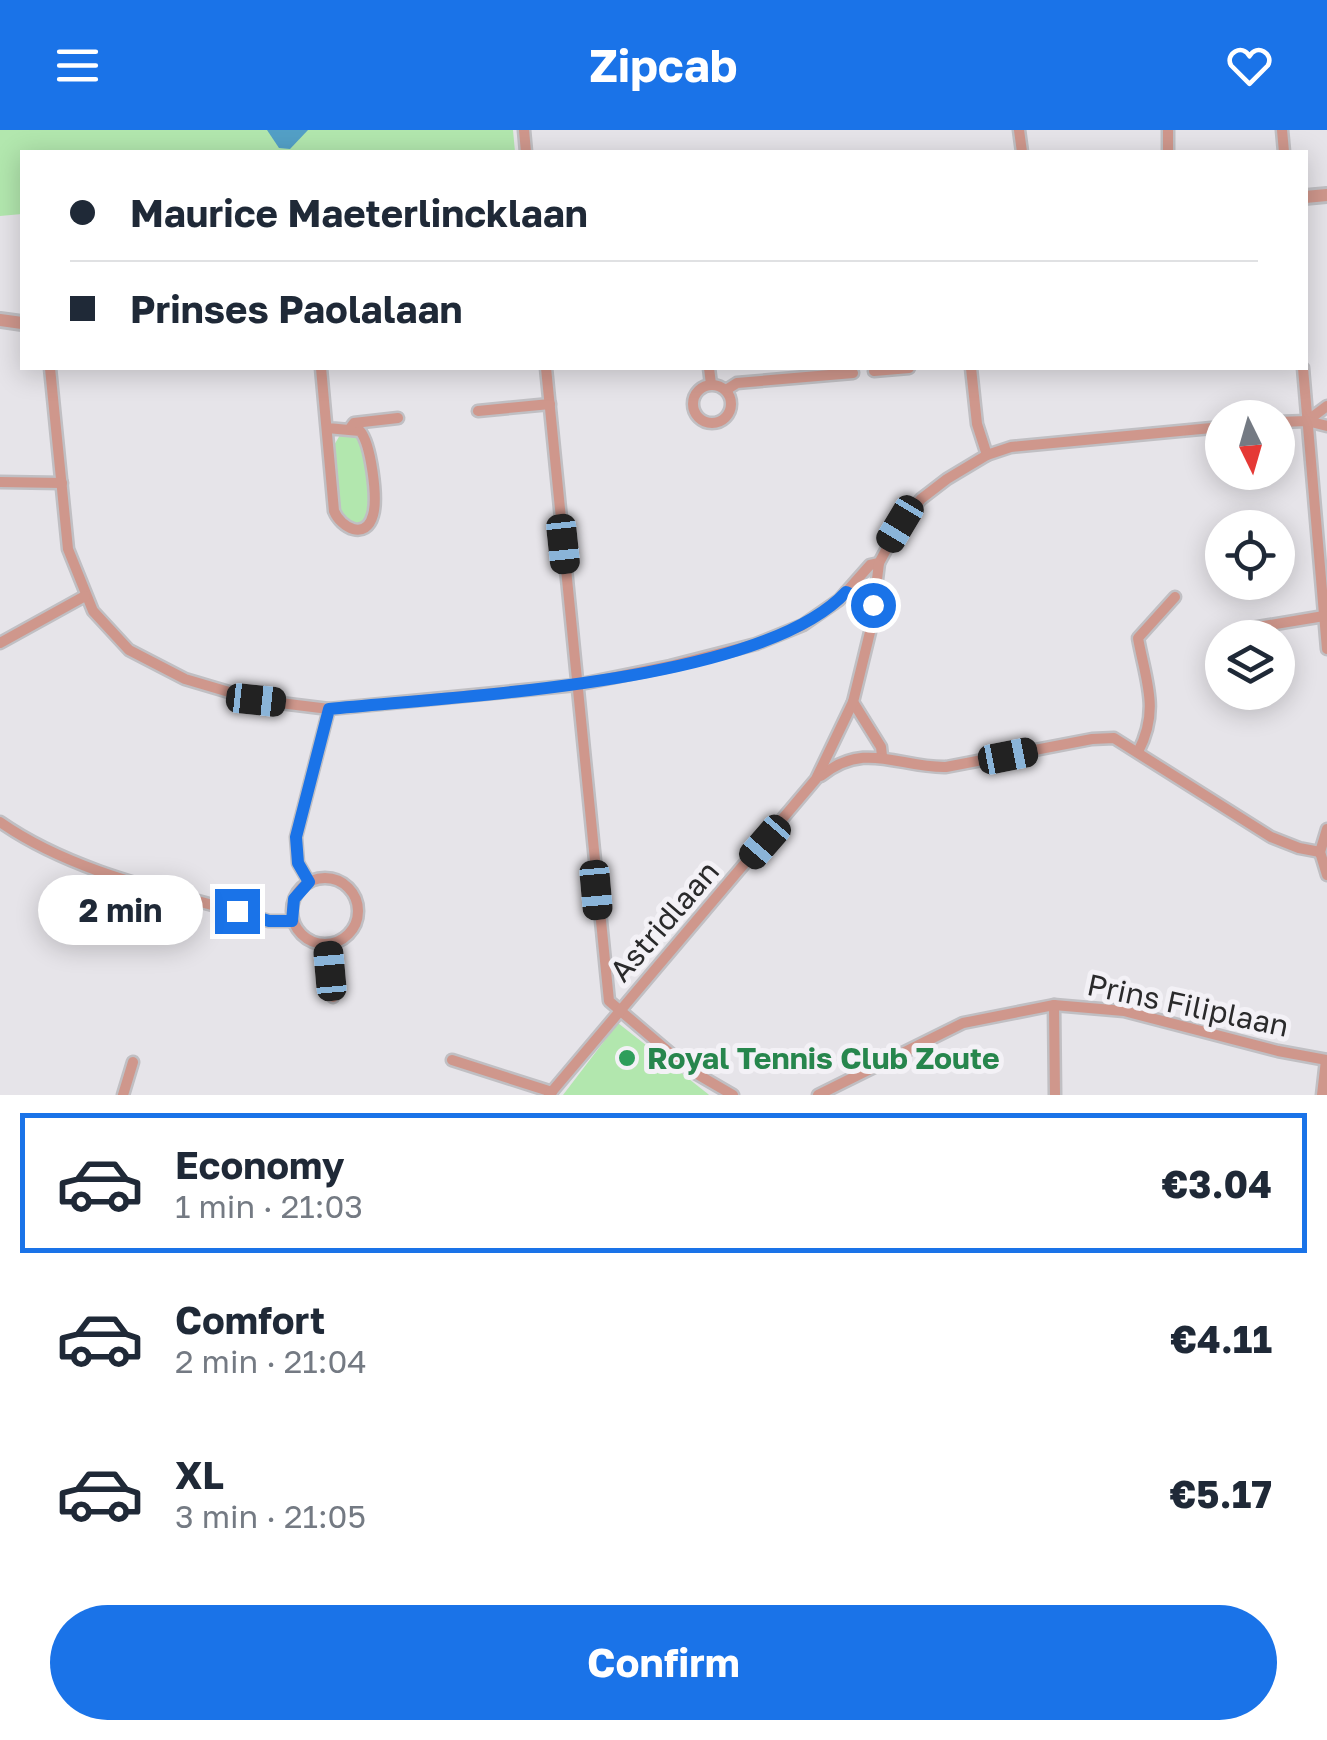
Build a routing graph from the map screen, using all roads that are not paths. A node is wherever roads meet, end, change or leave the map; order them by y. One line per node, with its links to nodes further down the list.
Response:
1 (50, 370): 24 (street)
2 (321, 370): 19 (street)
3 (546, 370): 12 (street)
4 (709, 370): 10 (street)
5 (892, 370): 8 (street)
6 (972, 370): 22 (street)
7 (1304, 370): 17 (street)
8 (874, 372)
9 (853, 374): 11 (street)
10 (711, 384): 11 (street); 11 (street)
11 (726, 390)
12 (550, 404): 14 (street); 34 (street)
13 (1327, 406): 17 (street)
14 (478, 411)
15 (398, 418): 20 (street)
16 (1295, 421): 17 (street)
17 (1307, 421): 18 (street); 30 (street)
18 (1327, 426)
19 (327, 428): 20 (street); 20 (street)
20 (350, 428)
21 (1205, 428): 22 (street)
22 (987, 455): 25 (street)
23 (0, 482): 24 (street)
24 (62, 484): 27 (street)
25 (879, 563): 26 (street); 29 (street)
26 (846, 592): 29 (street); 34 (street)
27 (86, 596): 32 (street); 36 (street)
28 (1176, 596): 37 (street)
29 (873, 605): 35 (street)
30 (1324, 616): 31 (street); 33 (street)
31 (1294, 620)
32 (0, 644)
33 (1327, 649)
34 (576, 685): 36 (street); 49 (street)
35 (854, 702): 38 (street); 39 (street)
36 (329, 709): 44 (street)
37 (1138, 752): 38 (street); 42 (street)
38 (882, 756): 39 (street)
39 (816, 779): 49 (street, Astridlaan)
40 (0, 822): 45 (street)
41 (1327, 829): 42 (street)
42 (1320, 852): 43 (street)
43 (1327, 875)
44 (309, 882): 45 (street); 46 (street)
45 (292, 921): 46 (street)
46 (328, 945): 47 (street)
47 (333, 997)
48 (1054, 1005): 51 (street, Prins Filiplaan); 56 (street, Prins Filiplaan); 57 (street)
49 (620, 1010): 53 (street, Astridlaan); 55 (street)
50 (452, 1060): 53 (street)
51 (1327, 1060): 58 (street)
52 (133, 1062): 54 (street)
53 (551, 1093)
54 (123, 1095)
55 (733, 1095)
56 (818, 1095)
57 (1055, 1095)
58 (1322, 1095)

